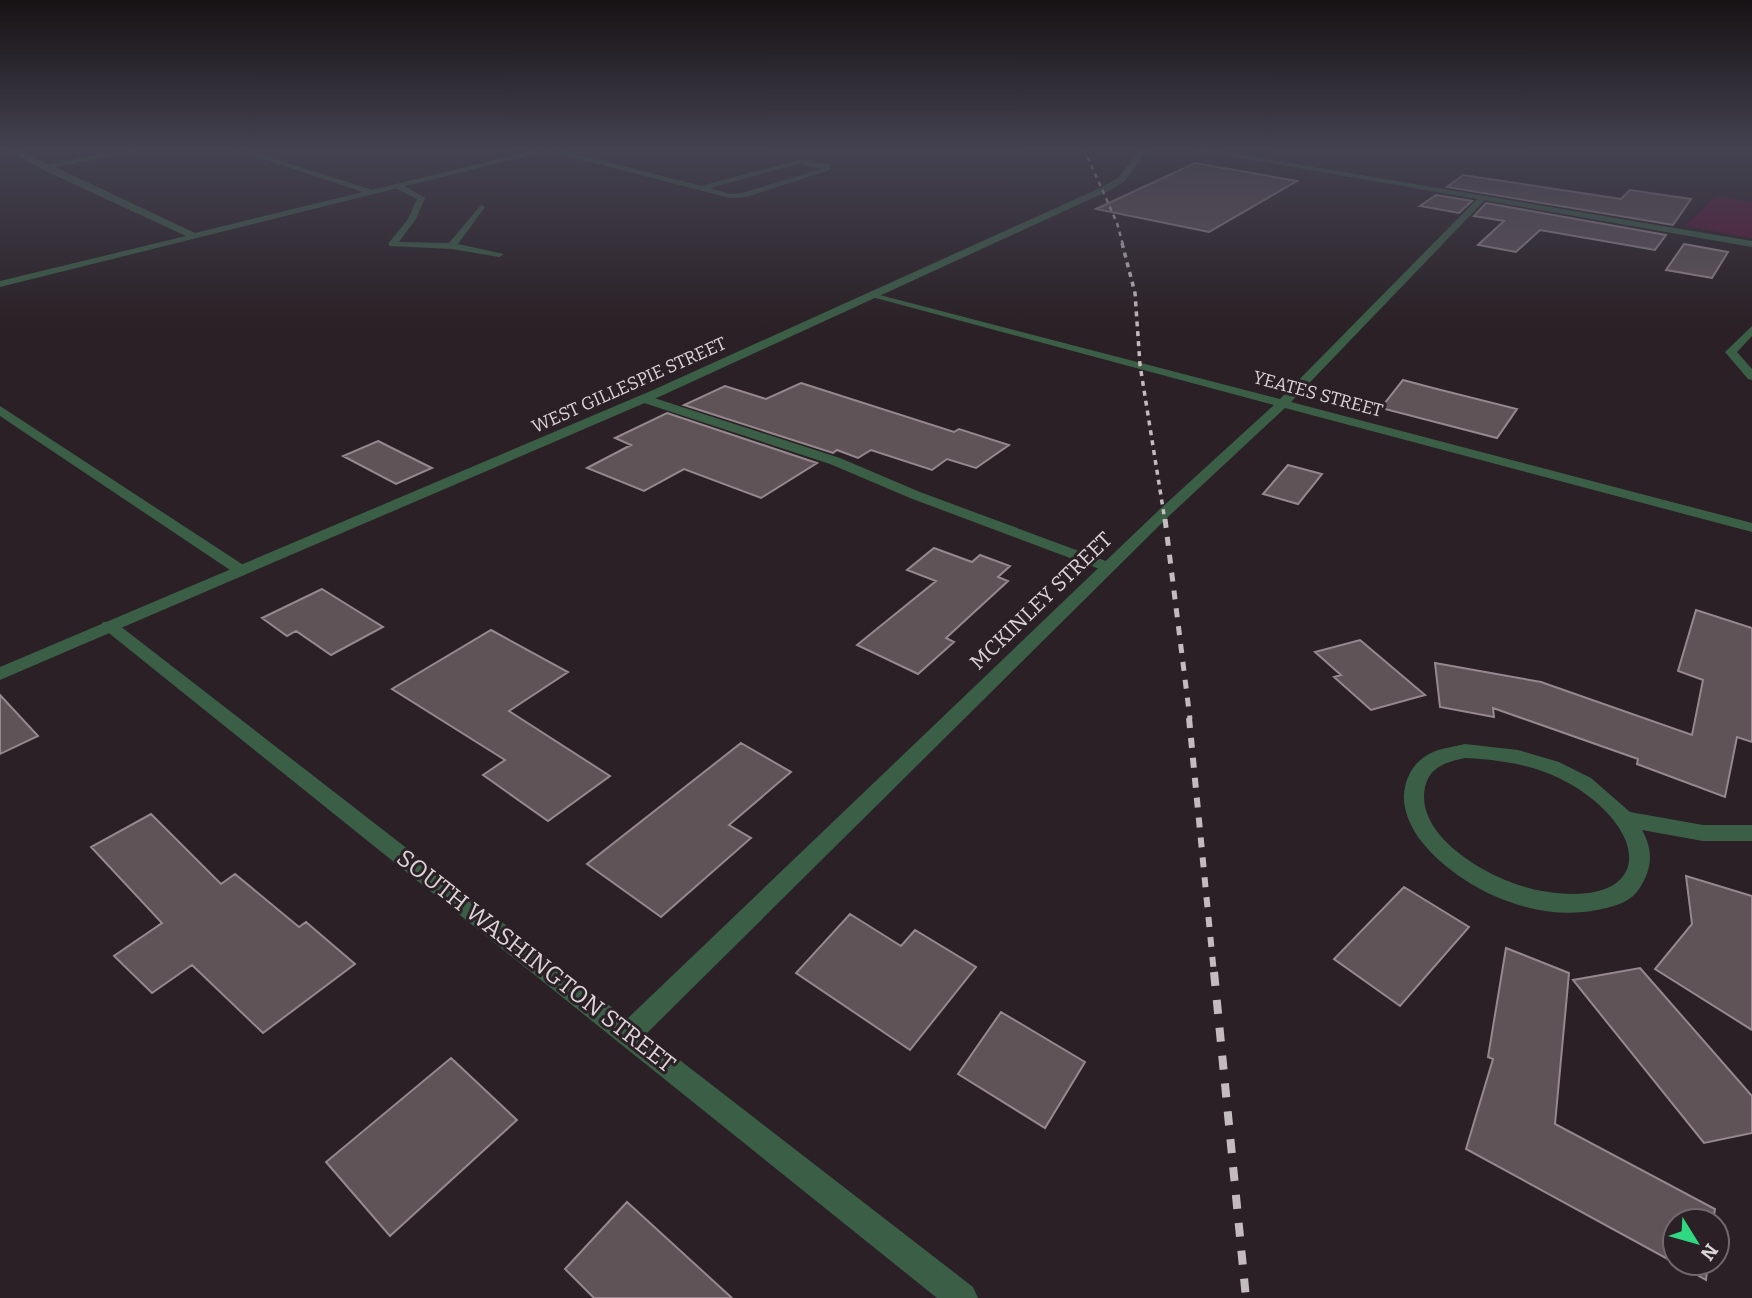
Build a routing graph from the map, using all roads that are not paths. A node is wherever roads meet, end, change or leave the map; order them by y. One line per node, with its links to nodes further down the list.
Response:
1 (137, 210): 8 (street)
2 (300, 210): 8 (street)
3 (416, 210): 10 (street)
4 (479, 210): 10 (street)
5 (1061, 210): 13 (street, WEST GILLESPIE STREET)
6 (1472, 210): 17 (street, MCKINLEY STREET)
7 (1545, 210): 9 (street)
8 (194, 236): 12 (street)
9 (1752, 244)
10 (452, 246): 11 (street)
11 (499, 254)
12 (0, 284)
13 (876, 295): 16 (street, WEST GILLESPIE STREET); 17 (street, YEATES STREET)
14 (1752, 329): 15 (street)
15 (1752, 376)
16 (645, 399): 20 (street); 21 (street, WEST GILLESPIE STREET)
17 (1284, 402): 19 (street, YEATES STREET); 20 (street, MCKINLEY STREET)
18 (0, 410): 21 (street)
19 (1752, 528)
20 (1108, 567): 26 (street, MCKINLEY STREET)
21 (242, 571): 22 (street, WEST GILLESPIE STREET)
22 (109, 626): 23 (street, WEST GILLESPIE STREET); 26 (street, SOUTH WASHINGTON STREET)
23 (0, 674)
24 (1624, 818): 24 (street); 25 (street)
25 (1752, 833)
26 (629, 1034): 27 (street, SOUTH WASHINGTON STREET)
27 (961, 1298)

